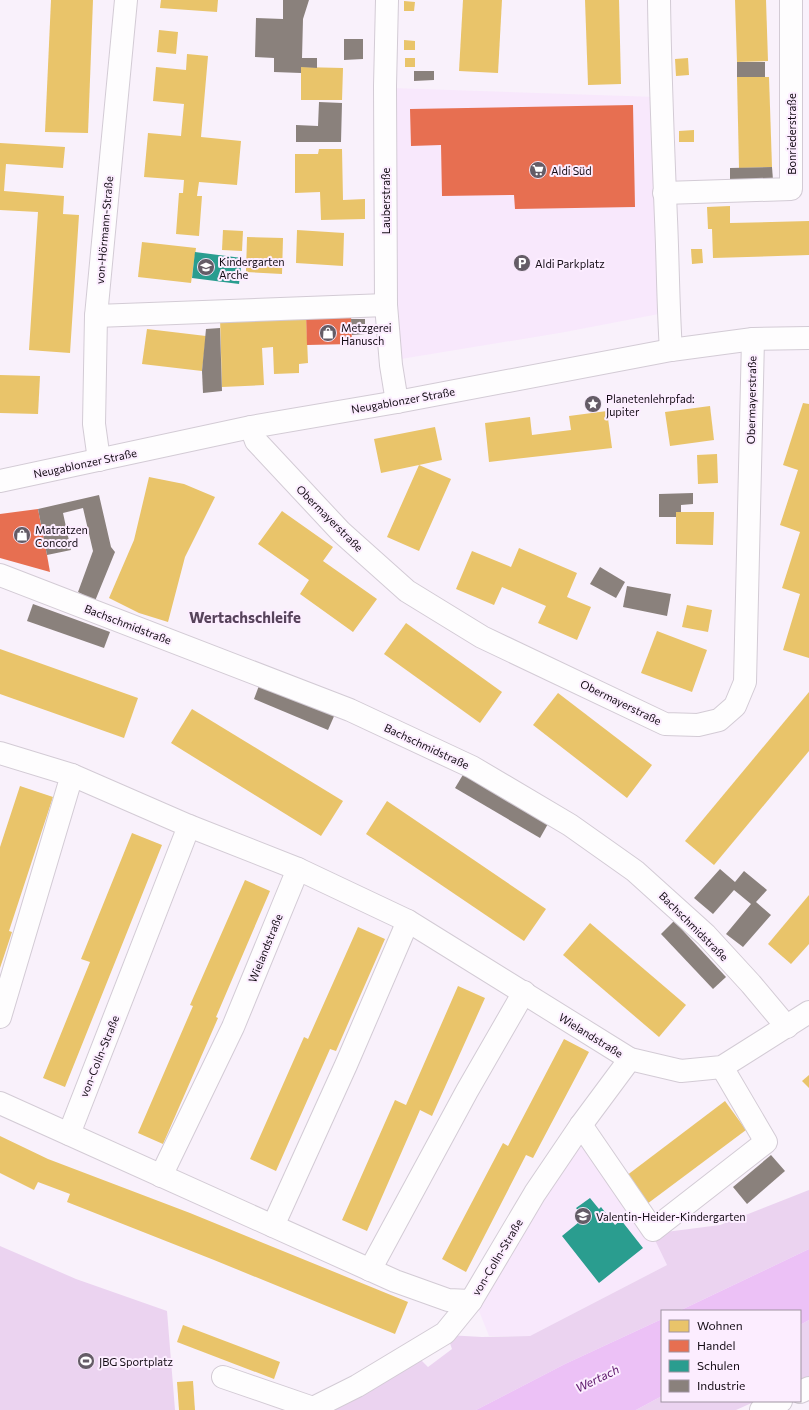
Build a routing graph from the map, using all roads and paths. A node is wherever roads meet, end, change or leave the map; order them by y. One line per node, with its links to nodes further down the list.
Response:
1 (126, 0): 7 (street, von-Hörmann-Straße)
2 (387, 0): 6 (street, Lauberstraße)
3 (659, 0): 5 (street)
4 (791, 0): 5 (street, Bonriederstraße)
5 (664, 193): 10 (street)
6 (386, 304): 7 (street); 11 (street, Lauberstraße)
7 (96, 316): 13 (street, von-Hörmann-Straße)
8 (809, 338): 9 (street, Neugablonzer Straße)
9 (753, 339): 10 (street, Neugablonzer Straße); 12 (street, Obermayerstraße)
10 (671, 350): 11 (street, Neugablonzer Straße)
11 (397, 402): 12 (street, Neugablonzer Straße)
12 (251, 427): 13 (street, Neugablonzer Straße)
13 (99, 460): 14 (street, Neugablonzer Straße)
14 (0, 481)
15 (0, 574): 24 (street, Bachschmidstraße)
16 (0, 753): 17 (street, Wielandstraße)
17 (72, 775): 18 (street, Wielandstraße); 23 (street)
18 (189, 826): 19 (street, Wielandstraße); 29 (street, von-Colln-Straße)
19 (298, 870): 20 (street, Wielandstraße); 30 (street, Wielandstraße)
20 (408, 921): 21 (street, Wielandstraße); 31 (street)
21 (524, 992): 25 (street, Wielandstraße); 32 (street)
22 (809, 1012): 24 (street)
23 (0, 1017)
24 (787, 1027): 26 (street)
25 (630, 1059): 26 (street); 28 (street, Wielandstraße)
26 (722, 1067): 28 (street)
27 (0, 1103): 29 (street, von-Colln-Straße)
28 (581, 1125): 33 (street, von-Colln-Straße)
29 (69, 1134): 30 (street, von-Colln-Straße)
30 (161, 1176): 31 (street, von-Colln-Straße)
31 (273, 1226): 32 (street, von-Colln-Straße)
32 (370, 1270): 33 (street, von-Colln-Straße)
33 (471, 1301): 34 (street)
34 (223, 1377)
35 (779, 1402): 36 (street)
36 (761, 1410)

